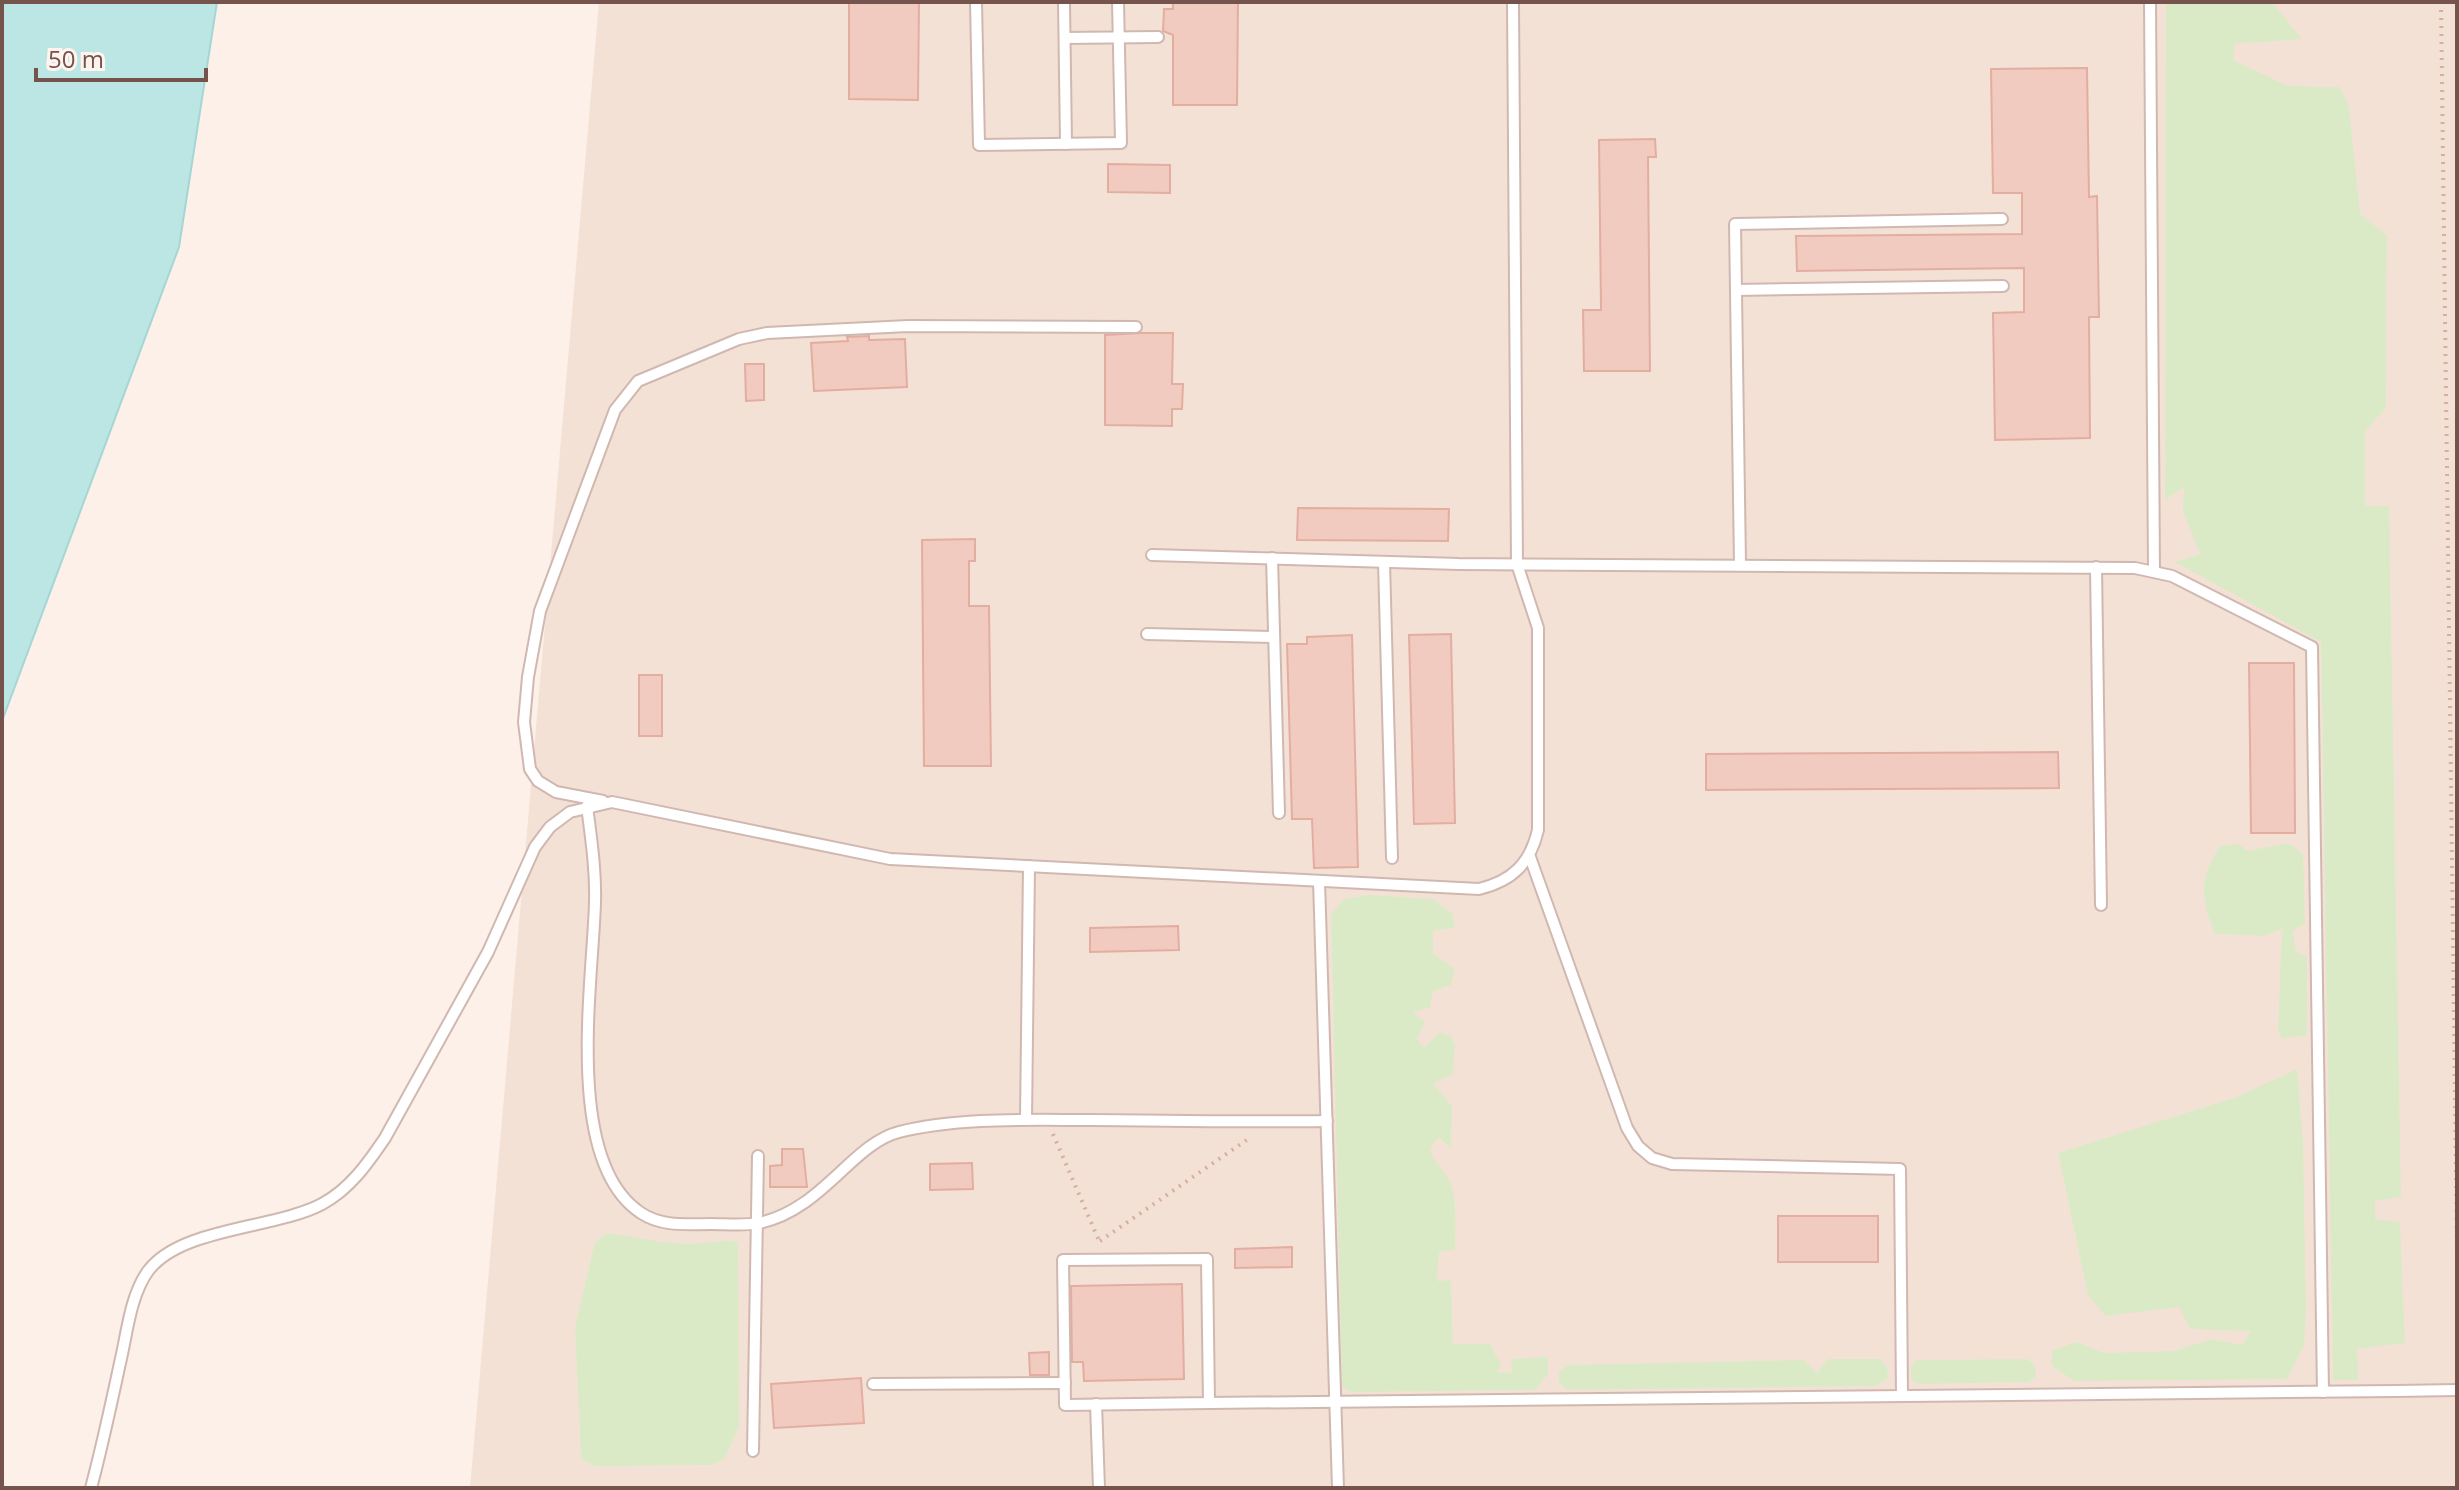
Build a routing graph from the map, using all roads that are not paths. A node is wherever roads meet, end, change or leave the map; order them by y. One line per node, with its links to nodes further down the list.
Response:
1 (976, 2): 9 (lane)
2 (1064, 2): 7 (lane)
3 (1118, 2): 8 (lane)
4 (1513, 2): 17 (lane)
5 (2150, 2): 20 (lane)
6 (1158, 37): 8 (lane)
7 (1065, 38): 8 (lane); 9 (lane)
8 (1119, 38): 9 (lane)
9 (1066, 144)
10 (2002, 219): 12 (lane)
11 (2003, 286): 12 (lane)
12 (1736, 290): 18 (lane)
13 (1136, 327): 23 (lane)
14 (1152, 555): 15 (lane)
15 (1272, 558): 16 (lane); 22 (lane)
16 (1384, 562): 17 (lane); 27 (lane)
17 (1517, 564): 18 (lane); 26 (lane)
18 (1740, 565): 19 (lane)
19 (2096, 567): 20 (lane); 30 (lane)
20 (2154, 571): 38 (lane)
21 (1147, 634): 22 (lane)
22 (1274, 637): 25 (lane)
23 (612, 802): 24 (lane); 28 (lane)
24 (587, 806): 34 (lane); 44 (lane)
25 (1279, 813)
26 (1530, 857): 29 (lane); 39 (lane)
27 (1392, 858)
28 (1029, 866): 29 (lane); 31 (lane)
29 (1319, 881): 32 (lane)
30 (2101, 905)
31 (1026, 1120): 32 (lane); 34 (lane)
32 (1327, 1121): 40 (lane)
33 (758, 1156): 34 (lane)
34 (757, 1224): 43 (lane)
35 (1065, 1383): 36 (lane); 41 (lane); 42 (lane)
36 (873, 1384)
37 (2457, 1390): 38 (lane)
38 (2323, 1392): 39 (lane)
39 (1902, 1396): 40 (lane)
40 (1336, 1402): 41 (lane); 46 (lane)
41 (1209, 1403): 42 (lane)
42 (1096, 1404): 45 (lane)
43 (753, 1451)
44 (91, 1488)
45 (1099, 1488)
46 (1338, 1488)

